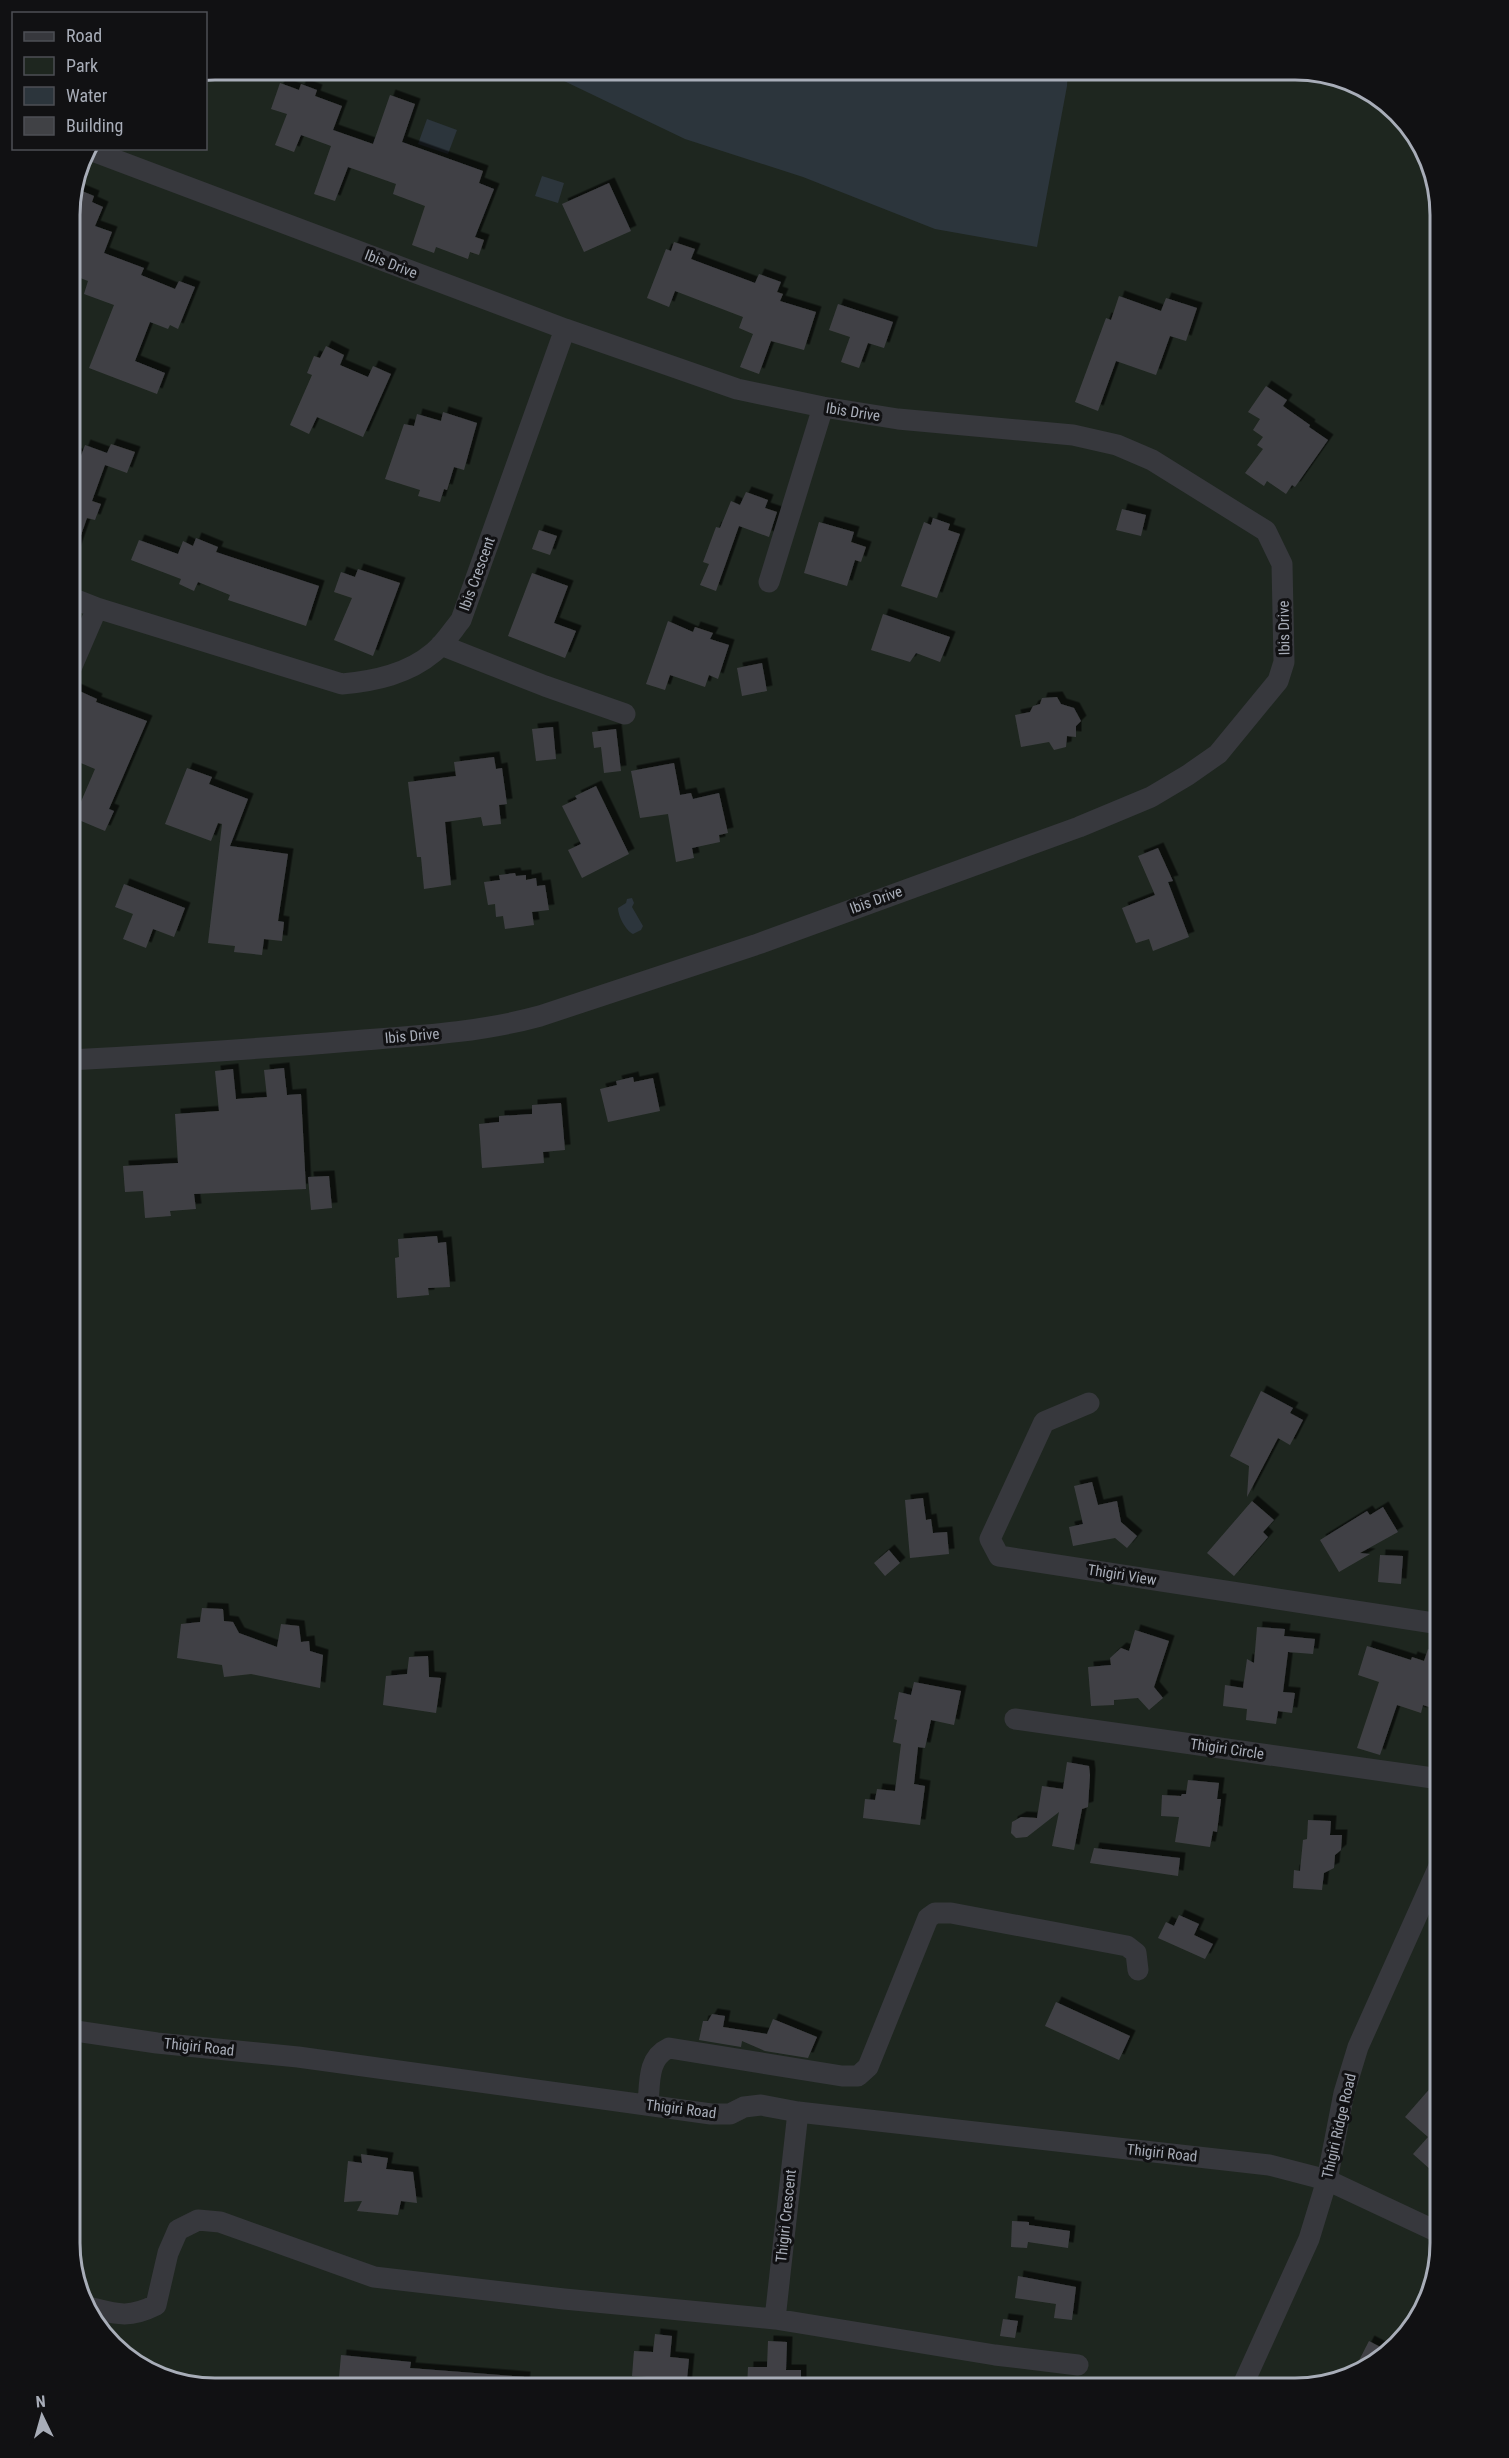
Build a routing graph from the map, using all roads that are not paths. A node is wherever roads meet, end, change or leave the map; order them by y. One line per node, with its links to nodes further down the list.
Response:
1 (95, 152): 2 (street, Ibis Drive)
2 (565, 329): 3 (street, Ibis Drive); 7 (street, Ibis Crescent)
3 (823, 407): 4 (street); 10 (street, Ibis Drive)
4 (769, 582)
5 (80, 601): 6 (street, Ibis Crescent)
6 (97, 608): 7 (street, Ibis Crescent); 8 (street)
7 (441, 645): 9 (street)
8 (80, 647)
9 (625, 714)
10 (80, 1059)
11 (1089, 1403): 12 (street, Thigiri View)
12 (1430, 1622)
13 (1015, 1719): 14 (street, Thigiri Circle)
14 (1430, 1778)
15 (1430, 1886): 20 (street, Thigiri Ridge Road)
16 (1138, 1971): 18 (street)
17 (80, 2032): 18 (street, Thigiri Road)
18 (648, 2105): 19 (street, Thigiri Road)
19 (798, 2112): 20 (street, Thigiri Road); 23 (street, Thigiri Crescent)
20 (1327, 2180): 21 (street, Thigiri Road); 25 (street, Thigiri Ridge Road)
21 (1430, 2228)
22 (96, 2309): 23 (street)
23 (775, 2319): 24 (street)
24 (1078, 2365)
25 (1246, 2378)

